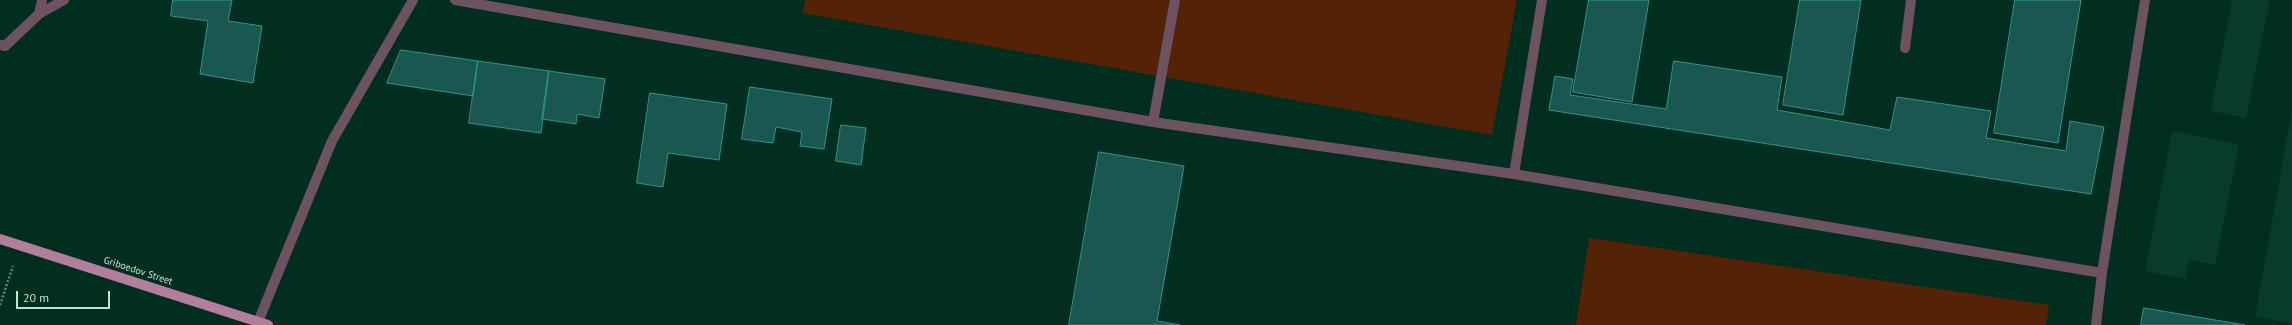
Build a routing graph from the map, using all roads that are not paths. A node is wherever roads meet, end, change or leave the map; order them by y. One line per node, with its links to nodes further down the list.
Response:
1 (42, 0): 9 (street)
2 (64, 0): 9 (street)
3 (412, 0): 16 (street)
4 (455, 0): 12 (street)
5 (1175, 0): 12 (street)
6 (1542, 0): 13 (street)
7 (1911, 0): 11 (street)
8 (2145, 0): 15 (street)
9 (39, 14): 10 (street)
10 (0, 46)
11 (1905, 48)
12 (1153, 122): 13 (street)
13 (1514, 174): 15 (street)
14 (0, 239): 16 (main road, Griboedov Street)
15 (2102, 273): 18 (street)
16 (258, 322): 17 (main road, Griboedov Street)
17 (268, 325)
18 (2096, 325)

